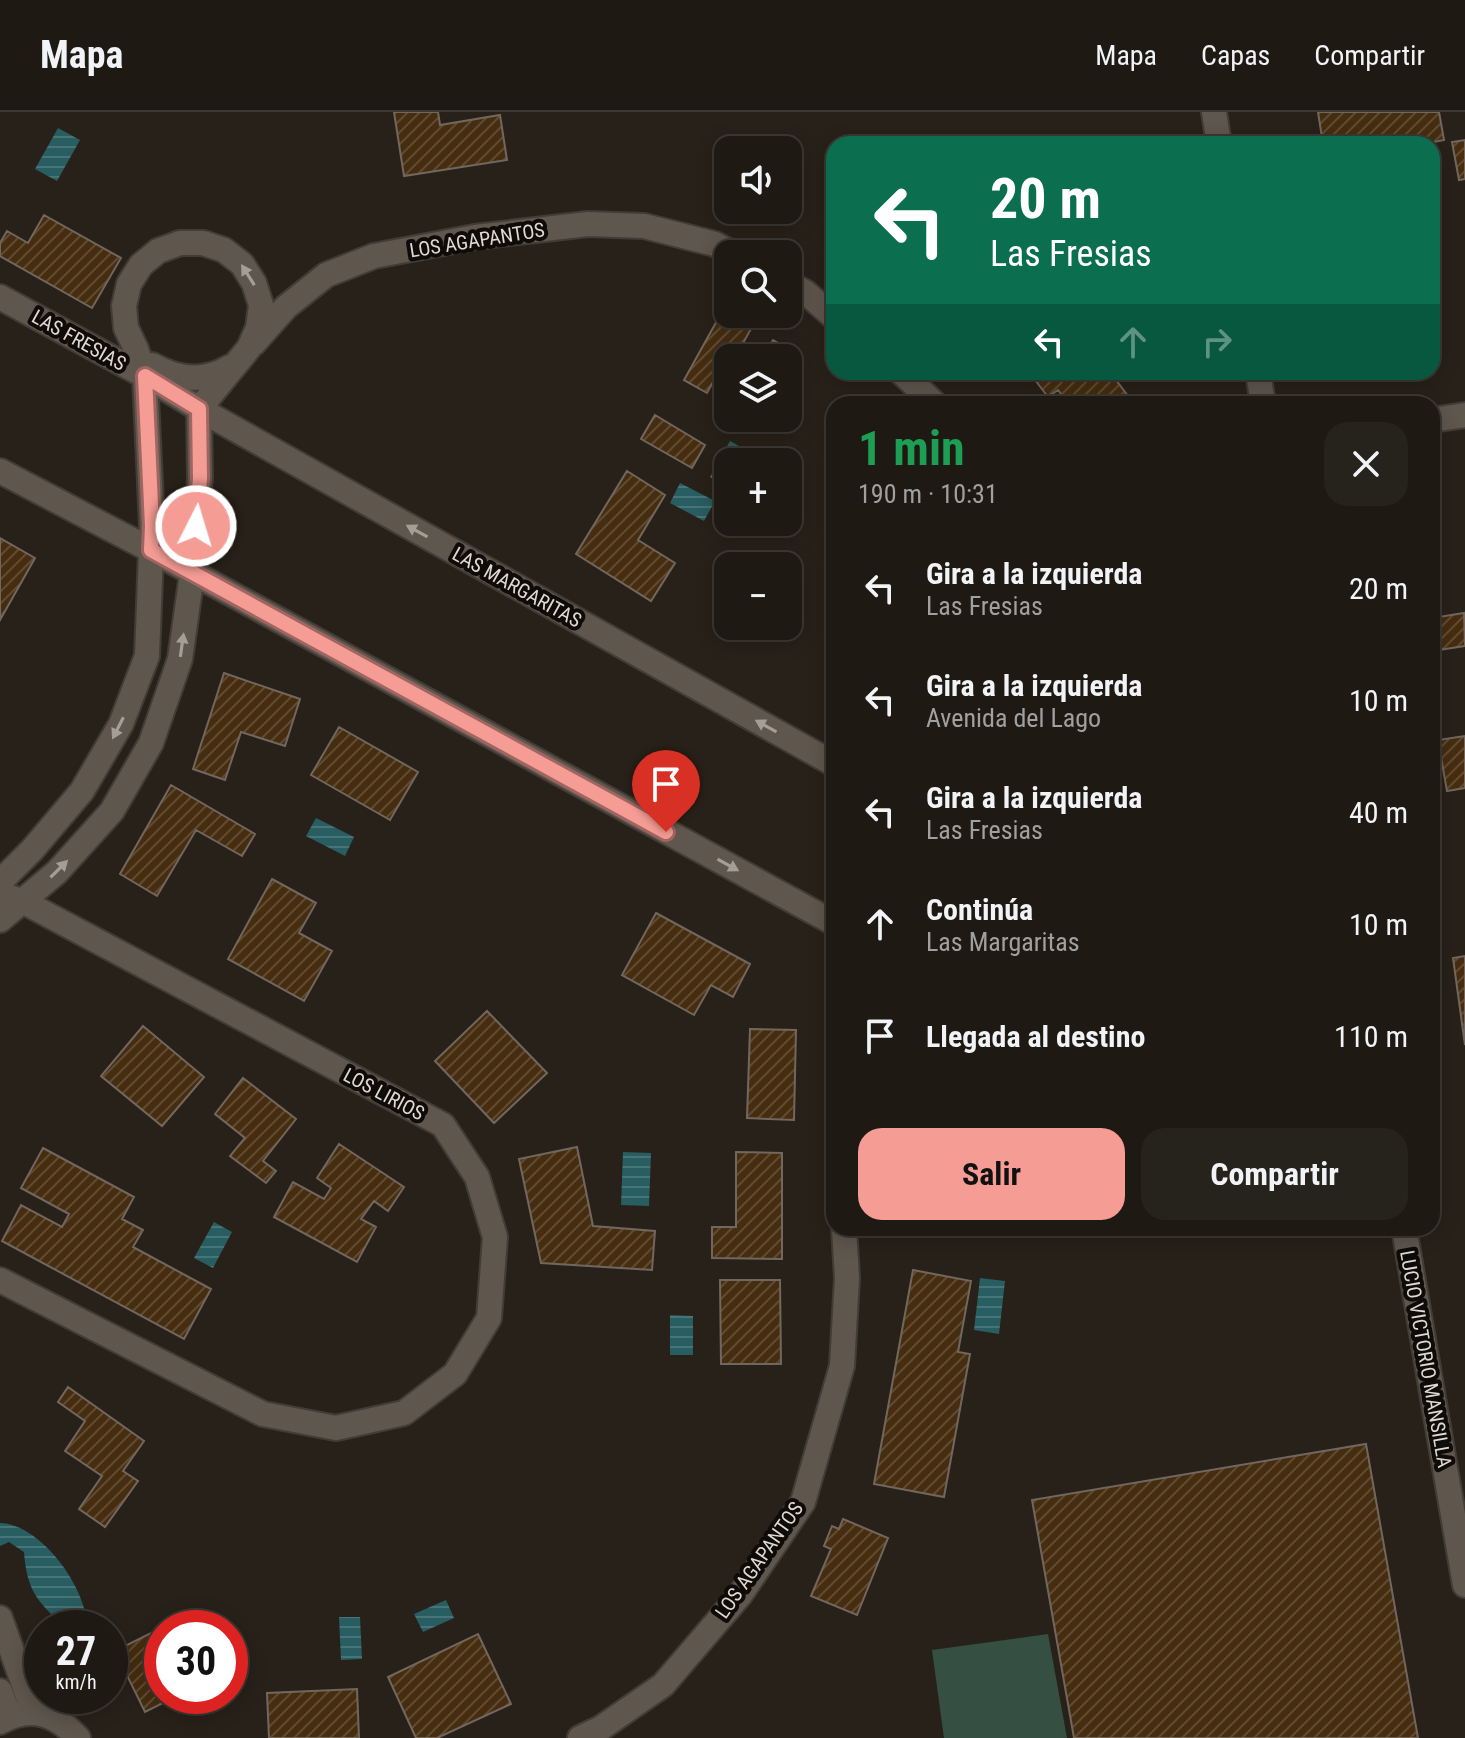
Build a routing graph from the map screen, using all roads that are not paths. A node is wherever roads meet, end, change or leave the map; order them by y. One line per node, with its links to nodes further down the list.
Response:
1 (1214, 112): 2 (street)
2 (1218, 136)
3 (714, 244): 8 (street, LOS AGAPANTOS)
4 (802, 290): 6 (street)
5 (0, 297): 9 (street, LAS FRESIAS)
6 (826, 310)
7 (136, 349): 8 (street); 8 (street, one-way to 7); 9 (street)
8 (243, 355): 12 (street, LOS AGAPANTOS)
9 (145, 376): 12 (street, LAS FRESIAS); 16 (street)
10 (910, 380): 11 (street)
11 (926, 396)
12 (199, 409): 17 (street); 18 (street, LAS MARGARITAS, one-way to 12)
13 (1465, 415): 14 (street)
14 (1440, 419)
15 (0, 471): 16 (street)
16 (151, 550): 17 (street); 19 (street, one-way to 19)
17 (192, 574): 20 (street, one-way to 17); 21 (street, one-way to 21)
18 (826, 760)
19 (0, 882)
20 (11, 897): 22 (street); 25 (street, LOS LIRIOS)
21 (826, 919)
22 (0, 920)
23 (844, 1236): 31 (street, LOS AGAPANTOS)
24 (1405, 1236): 26 (street, LUCIO VICTORIO MANSILLA)
25 (0, 1280)
26 (1465, 1585)
27 (0, 1618): 29 (street)
28 (0, 1691): 29 (street)
29 (15, 1717): 30 (street)
30 (78, 1738)
31 (580, 1738)

